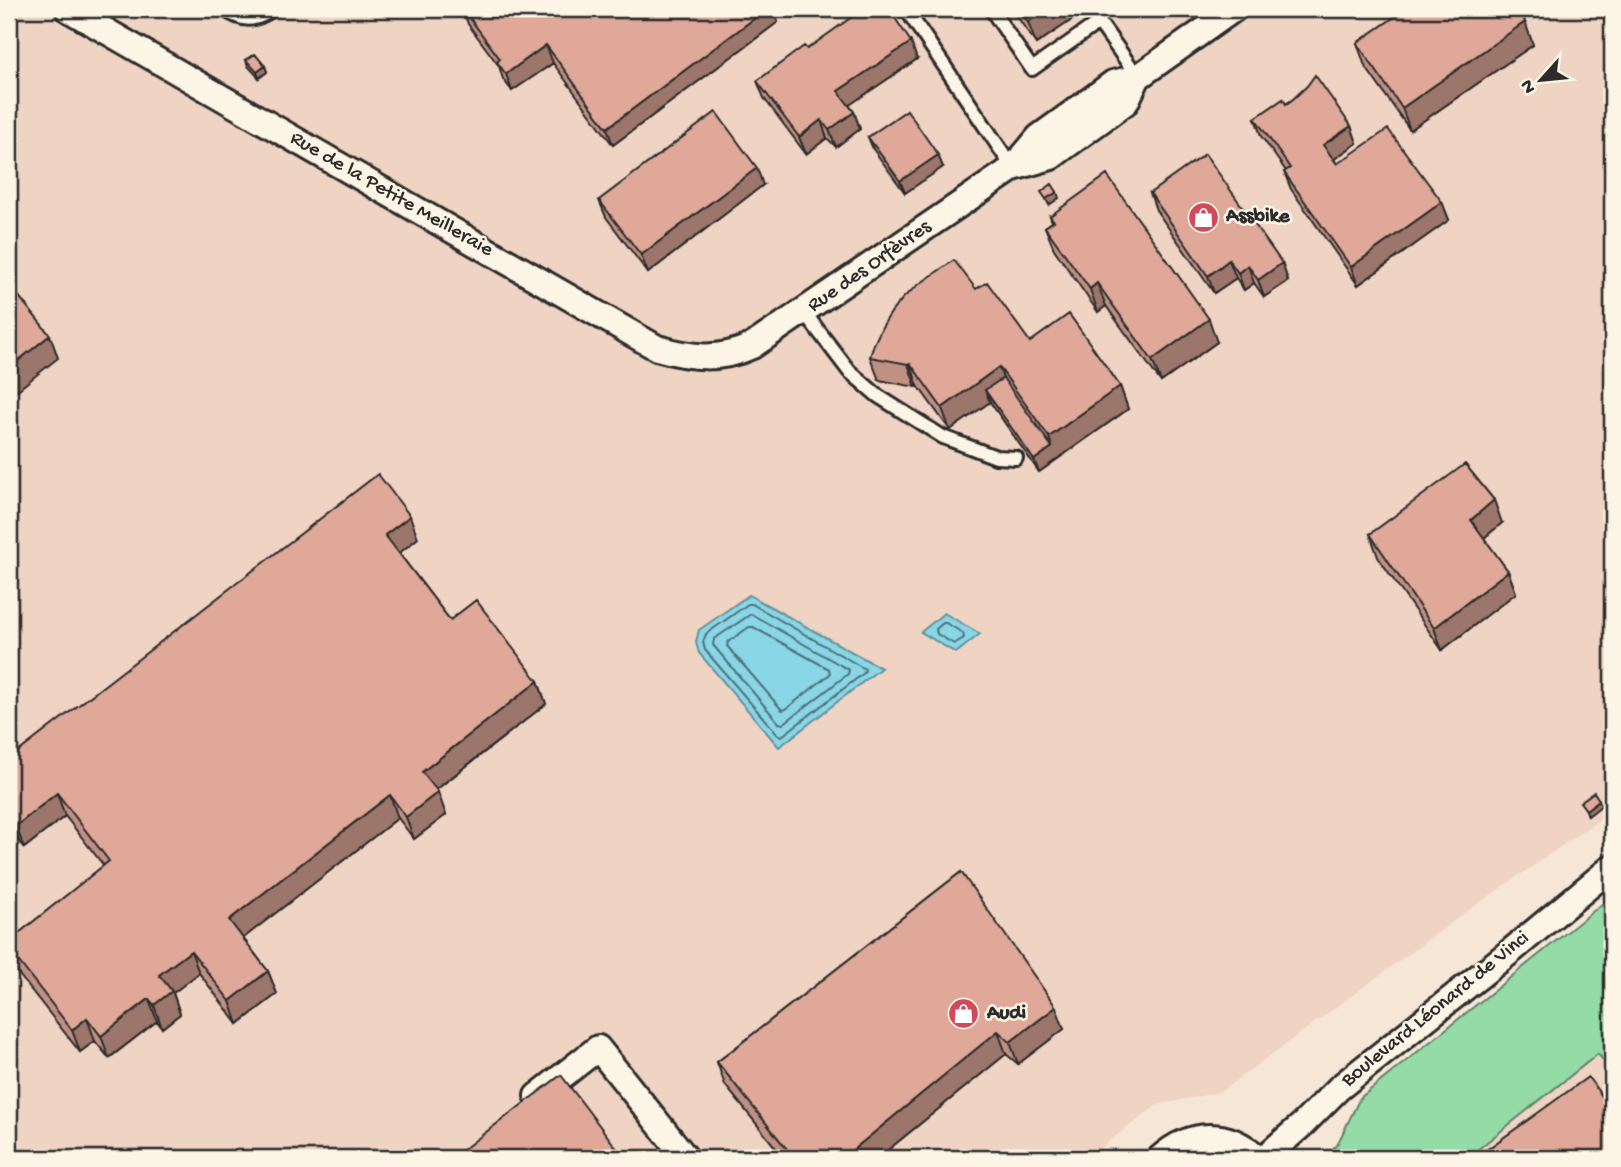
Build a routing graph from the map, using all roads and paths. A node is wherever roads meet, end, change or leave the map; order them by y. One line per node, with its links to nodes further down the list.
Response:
1 (68, 9): 10 (street, Rue de la Petite Meilleraie)
2 (224, 9): 3 (lane)
3 (273, 9)
4 (906, 9): 8 (lane)
5 (991, 9): 7 (lane)
6 (1234, 9): 7 (street, Rue des Orfèvres)
7 (1138, 77): 8 (street, Rue des Orfèvres)
8 (1013, 168): 9 (street, Rue des Orfèvres)
9 (804, 312): 10 (street, Rue des Orfèvres); 11 (lane)
10 (722, 356)
11 (1016, 458)
12 (1612, 867): 17 (street, Boulevard Léonard de Vinci)
13 (522, 1107): 14 (street)
14 (686, 1158)
15 (1160, 1158): 16 (street)
16 (1258, 1158)
17 (1264, 1158)

